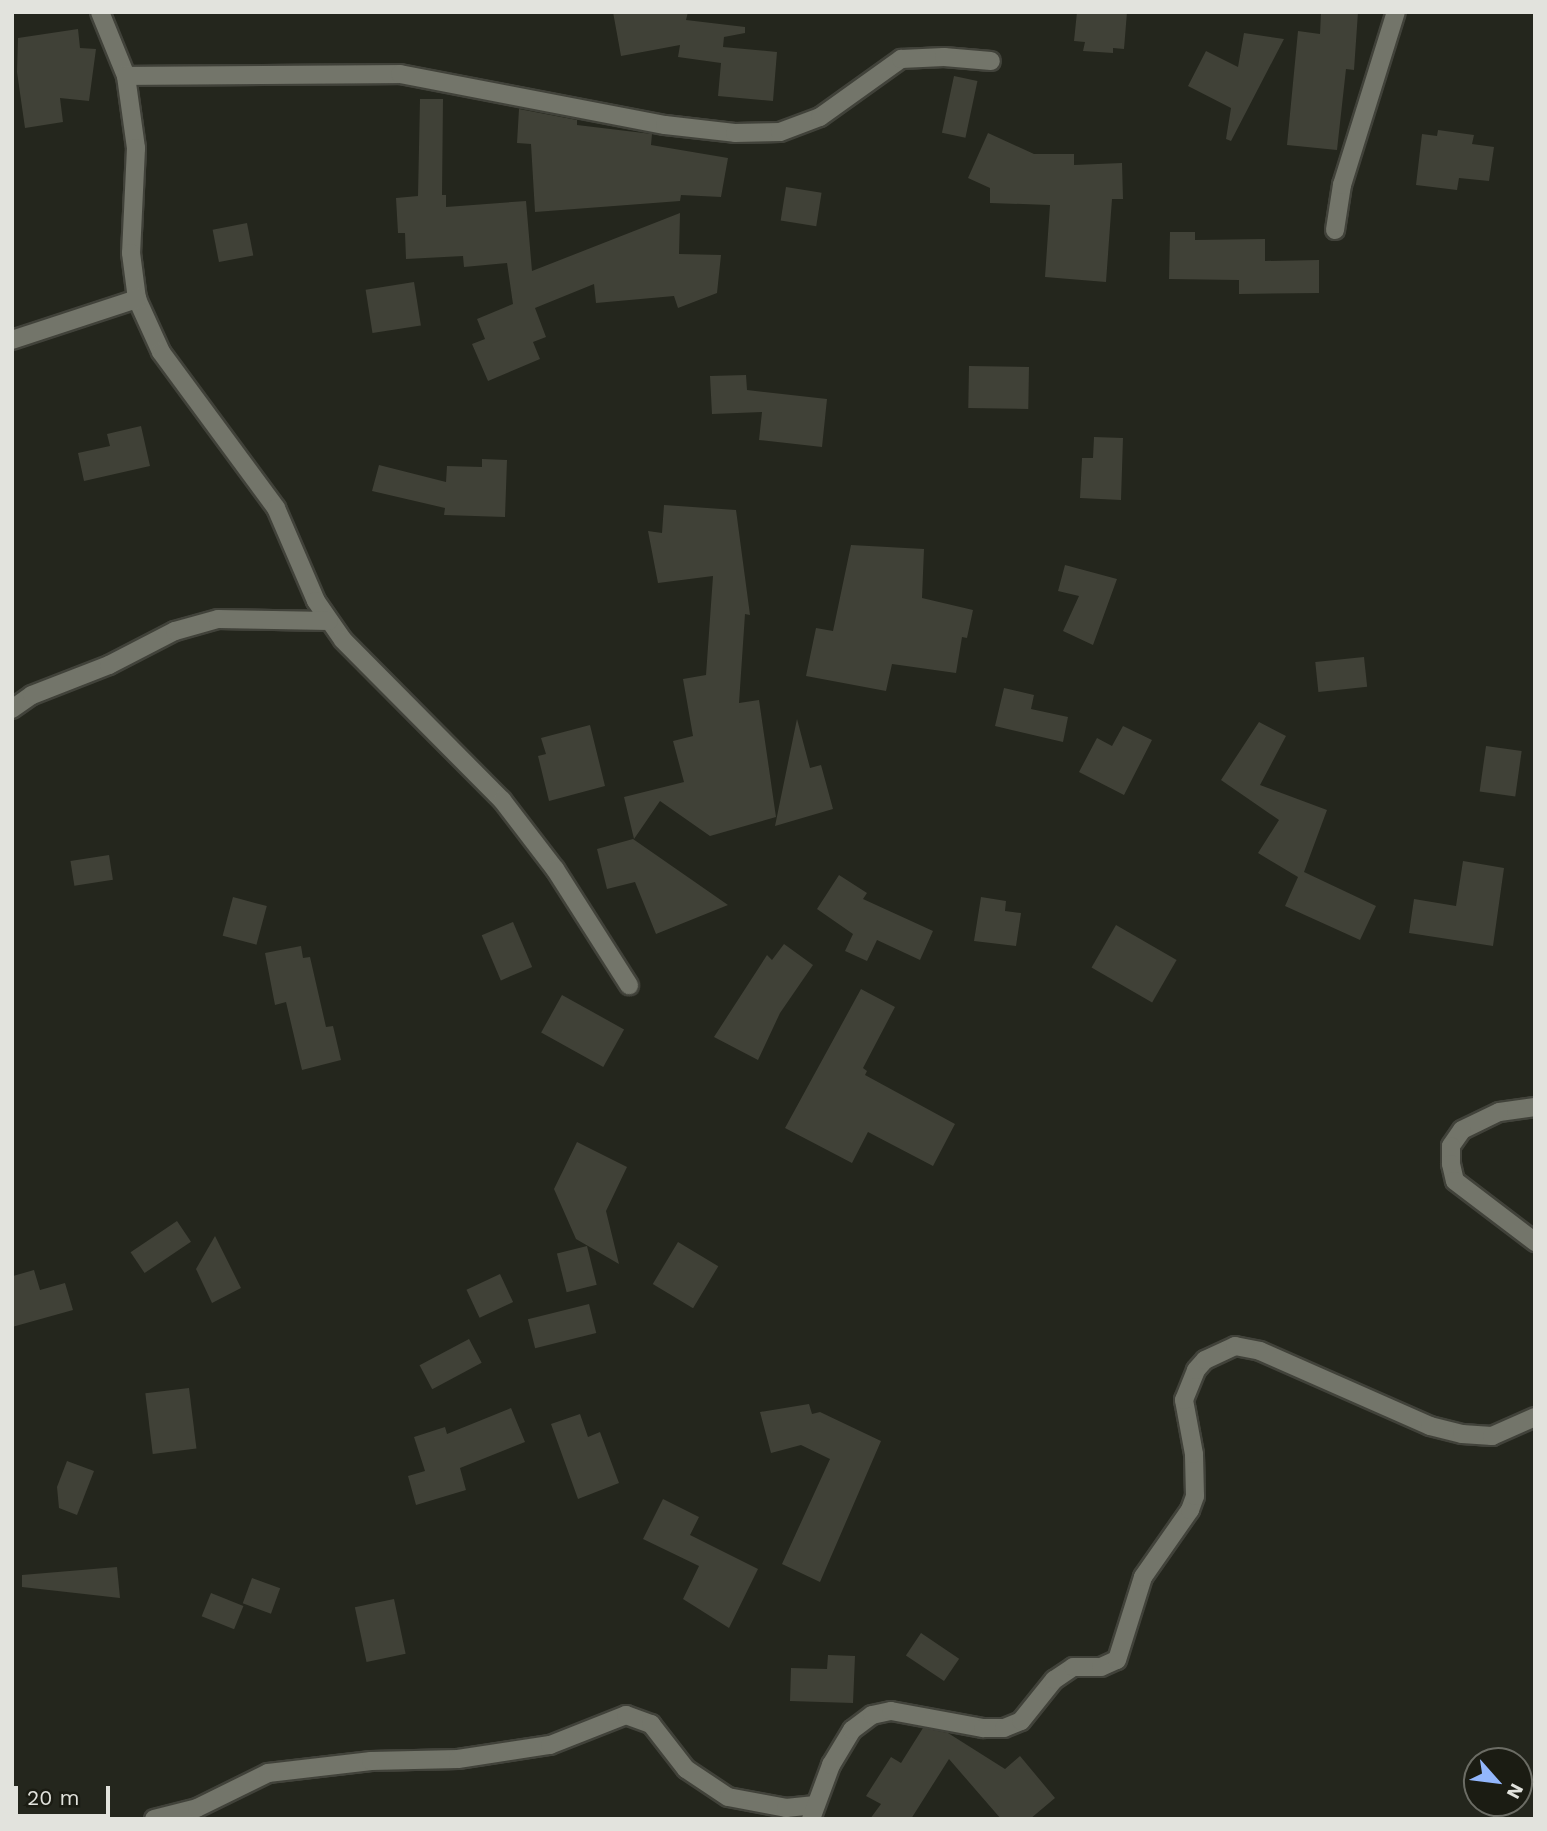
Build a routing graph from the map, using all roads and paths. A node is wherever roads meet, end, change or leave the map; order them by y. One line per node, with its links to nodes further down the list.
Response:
1 (100, 12): 4 (street)
2 (1396, 12): 5 (street)
3 (991, 61): 4 (street)
4 (126, 76): 6 (street)
5 (1335, 230)
6 (137, 299): 7 (street); 8 (street)
7 (12, 340)
8 (329, 621): 9 (street); 10 (street)
9 (12, 709)
10 (629, 985)
11 (1535, 1107): 12 (street)
12 (1535, 1242)
13 (1535, 1417): 14 (street)
14 (812, 1812): 15 (street)
15 (154, 1819)

